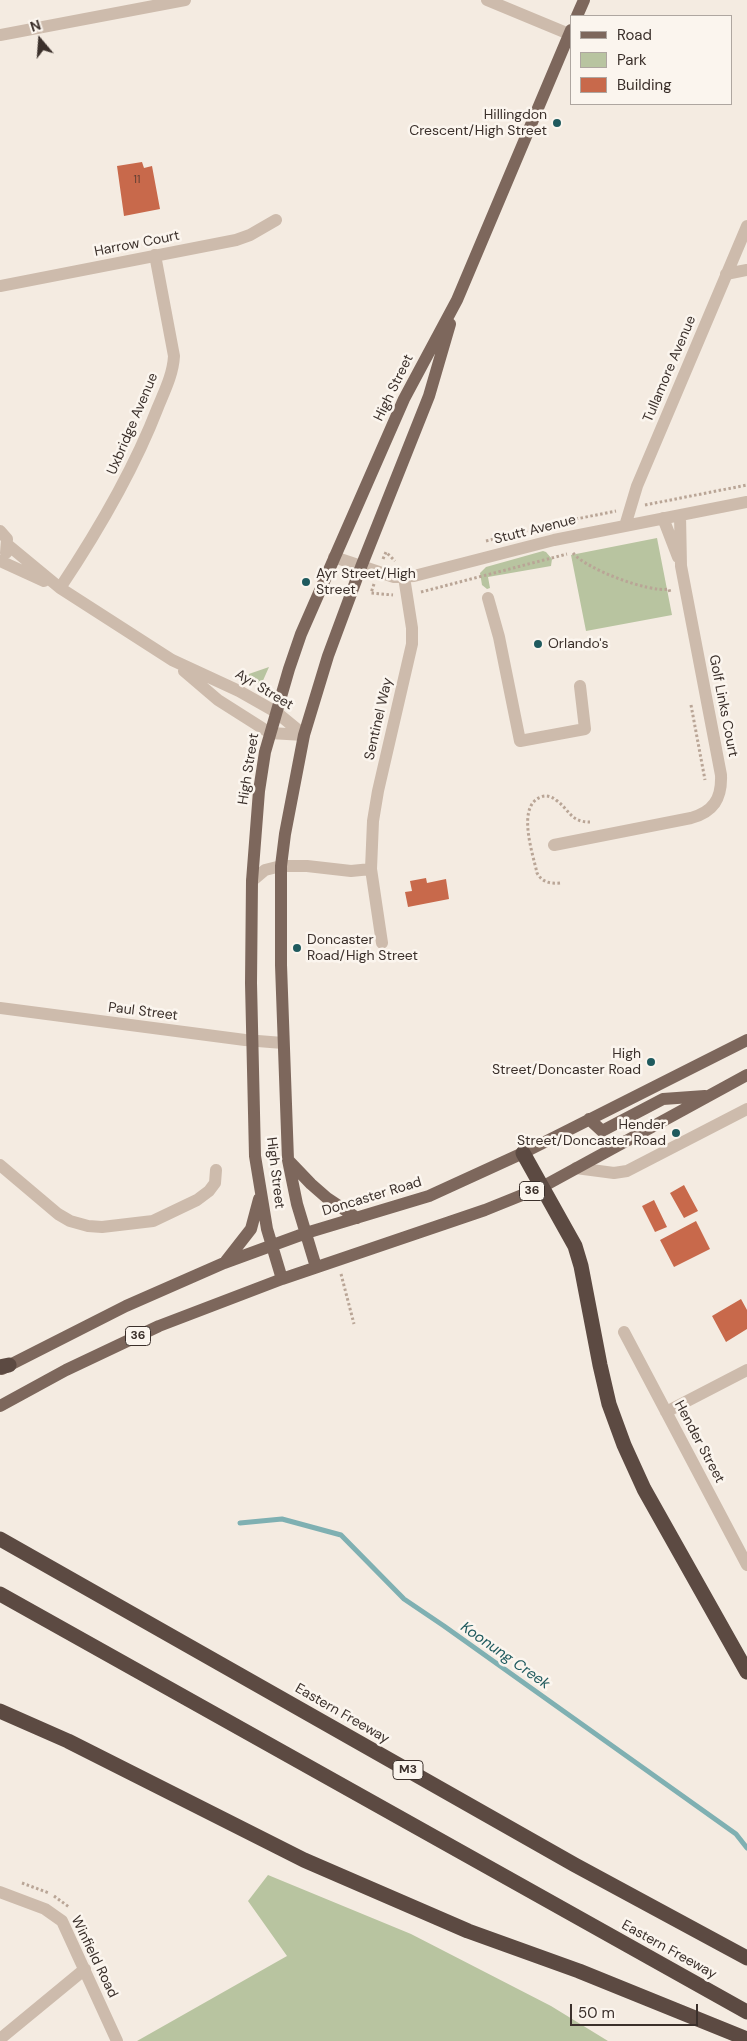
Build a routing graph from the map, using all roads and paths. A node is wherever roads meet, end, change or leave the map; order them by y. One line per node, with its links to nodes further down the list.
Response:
1 (185, 0): 6 (street)
2 (487, 0): 5 (street)
3 (584, 0): 4 (main road)
4 (577, 15)
5 (570, 32): 13 (main road, High Street)
6 (0, 35)
7 (276, 220): 9 (street, Harrow Court)
8 (747, 226): 11 (street, Tullamore Avenue)
9 (155, 256): 12 (street, Harrow Court); 26 (street, Uxbridge Avenue)
10 (747, 270): 11 (street)
11 (726, 274): 17 (street, Tullamore Avenue)
12 (0, 286)
13 (457, 300): 21 (main road, High Street); 24 (main road, High Street)
14 (747, 502): 15 (street, Stutt Avenue)
15 (680, 515): 16 (street, Stutt Avenue); 23 (street, Golf Links Court)
16 (663, 518): 17 (street, Stutt Avenue); 23 (street, Golf Links Court)
17 (626, 526): 25 (street, Stutt Avenue)
18 (0, 531): 19 (street)
19 (8, 545): 22 (street); 26 (street, Ayr Street)
20 (573, 553): 28 (path)
21 (334, 557): 24 (street, Stutt Avenue); 32 (main road, High Street)
22 (0, 561): 26 (street, Ayr Street)
23 (681, 566): 37 (street, Golf Links Court)
24 (361, 567): 25 (street, Stutt Avenue); 34 (main road, High Street)
25 (404, 577): 39 (street, Sentinel Way)
26 (60, 588): 29 (street, Ayr Street)
27 (488, 598): 30 (street)
28 (671, 599)
29 (172, 660): 32 (street, Ayr Street); 33 (street, Ayr Street)
30 (580, 686)
31 (690, 701): 35 (path)
32 (276, 712): 33 (main road, High Street); 34 (street, Ayr Street)
33 (270, 733): 34 (street, Ayr Street); 40 (main road, High Street)
34 (304, 735): 38 (main road, High Street)
35 (706, 783)
36 (598, 820): 41 (path)
37 (554, 845)
38 (281, 866): 39 (street); 40 (street); 46 (main road, High Street)
39 (371, 869): 42 (street, Sentinel Way)
40 (252, 881): 45 (main road, High Street)
41 (560, 883)
42 (382, 943)
43 (0, 1008): 45 (street, Paul Street)
44 (747, 1040): 50 (main road, Doncaster Road / 36)
45 (252, 1041): 46 (street, Paul Street); 57 (main road, High Street)
46 (283, 1043): 52 (main road, High Street)
47 (747, 1075): 48 (main road, 36)
48 (710, 1095): 50 (main road); 54 (main road, 36)
49 (747, 1109): 54 (street)
50 (589, 1119): 51 (main road, Doncaster Road / 36)
51 (523, 1154): 56 (highway); 58 (main road, Doncaster Road / 36)
52 (288, 1160): 58 (main road); 59 (main road, High Street)
53 (0, 1165): 55 (street)
54 (576, 1168): 56 (main road, 36)
55 (216, 1170)
56 (542, 1187): 62 (main road, 36); 72 (highway)
57 (260, 1195): 60 (main road, High Street); 61 (main road)
58 (357, 1218): 59 (main road, Doncaster Road / 36)
59 (306, 1233): 60 (main road, Doncaster Road / 36); 62 (main road, High Street)
60 (271, 1244): 61 (main road, Doncaster Road / 36); 63 (main road, High Street)
61 (224, 1263): 65 (main road, Doncaster Road / 36)
62 (316, 1267): 63 (main road, 36)
63 (282, 1279): 67 (main road, 36)
64 (624, 1332): 68 (street, Hender Street)
65 (3, 1368)
66 (747, 1370): 68 (street)
67 (0, 1406)
68 (666, 1412): 70 (street, Hender Street)
69 (0, 1539): 75 (highway, Eastern Freeway / M3)
70 (747, 1565)
71 (0, 1594): 77 (highway, Eastern Freeway)
72 (747, 1672)
73 (0, 1711): 79 (highway)
74 (0, 1892): 76 (street, Winfield Road)
75 (747, 1958)
76 (85, 1969): 78 (street); 80 (street, Winfield Road)
77 (747, 2012)
78 (0, 2039)
79 (747, 2039)
80 (117, 2041)

